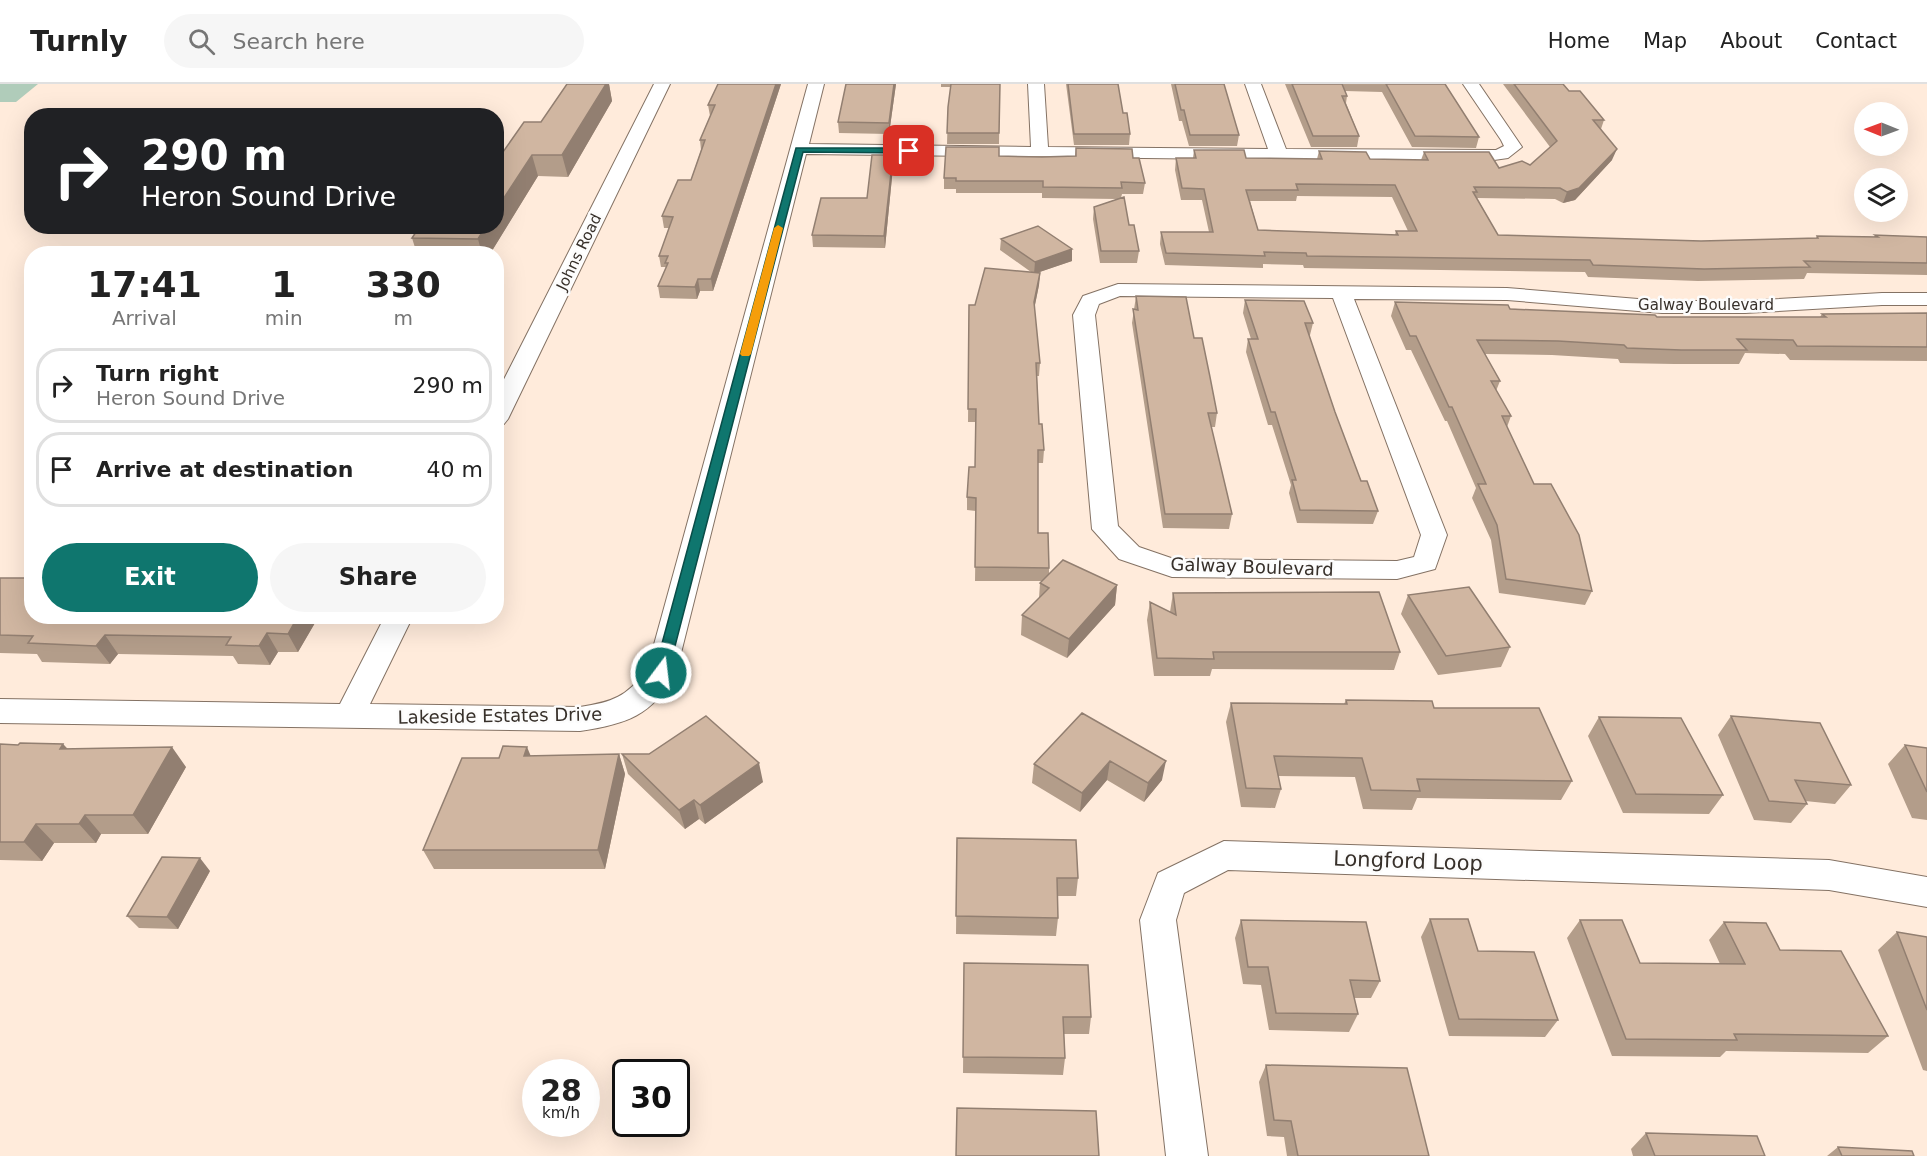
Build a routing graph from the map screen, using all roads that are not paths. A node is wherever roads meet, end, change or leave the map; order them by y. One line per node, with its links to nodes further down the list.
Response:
1 (662, 84): 11 (street, Johns Road)
2 (816, 84): 6 (street, Lakeside Estates Drive)
3 (1036, 84): 7 (street)
4 (1252, 84): 8 (street)
5 (1471, 84): 8 (street)
6 (799, 149): 7 (street); 14 (street, Lakeside Estates Drive)
7 (1040, 152): 8 (street)
8 (1279, 155)
9 (1341, 293): 9 (street, Galway Boulevard); 10 (street, Galway Boulevard)
10 (1927, 299)
11 (504, 403)
12 (395, 624): 14 (street)
13 (0, 711): 14 (street, Lakeside Estates Drive)
14 (349, 716)
15 (1927, 892): 16 (street, Longford Loop)
16 (1187, 1156)

